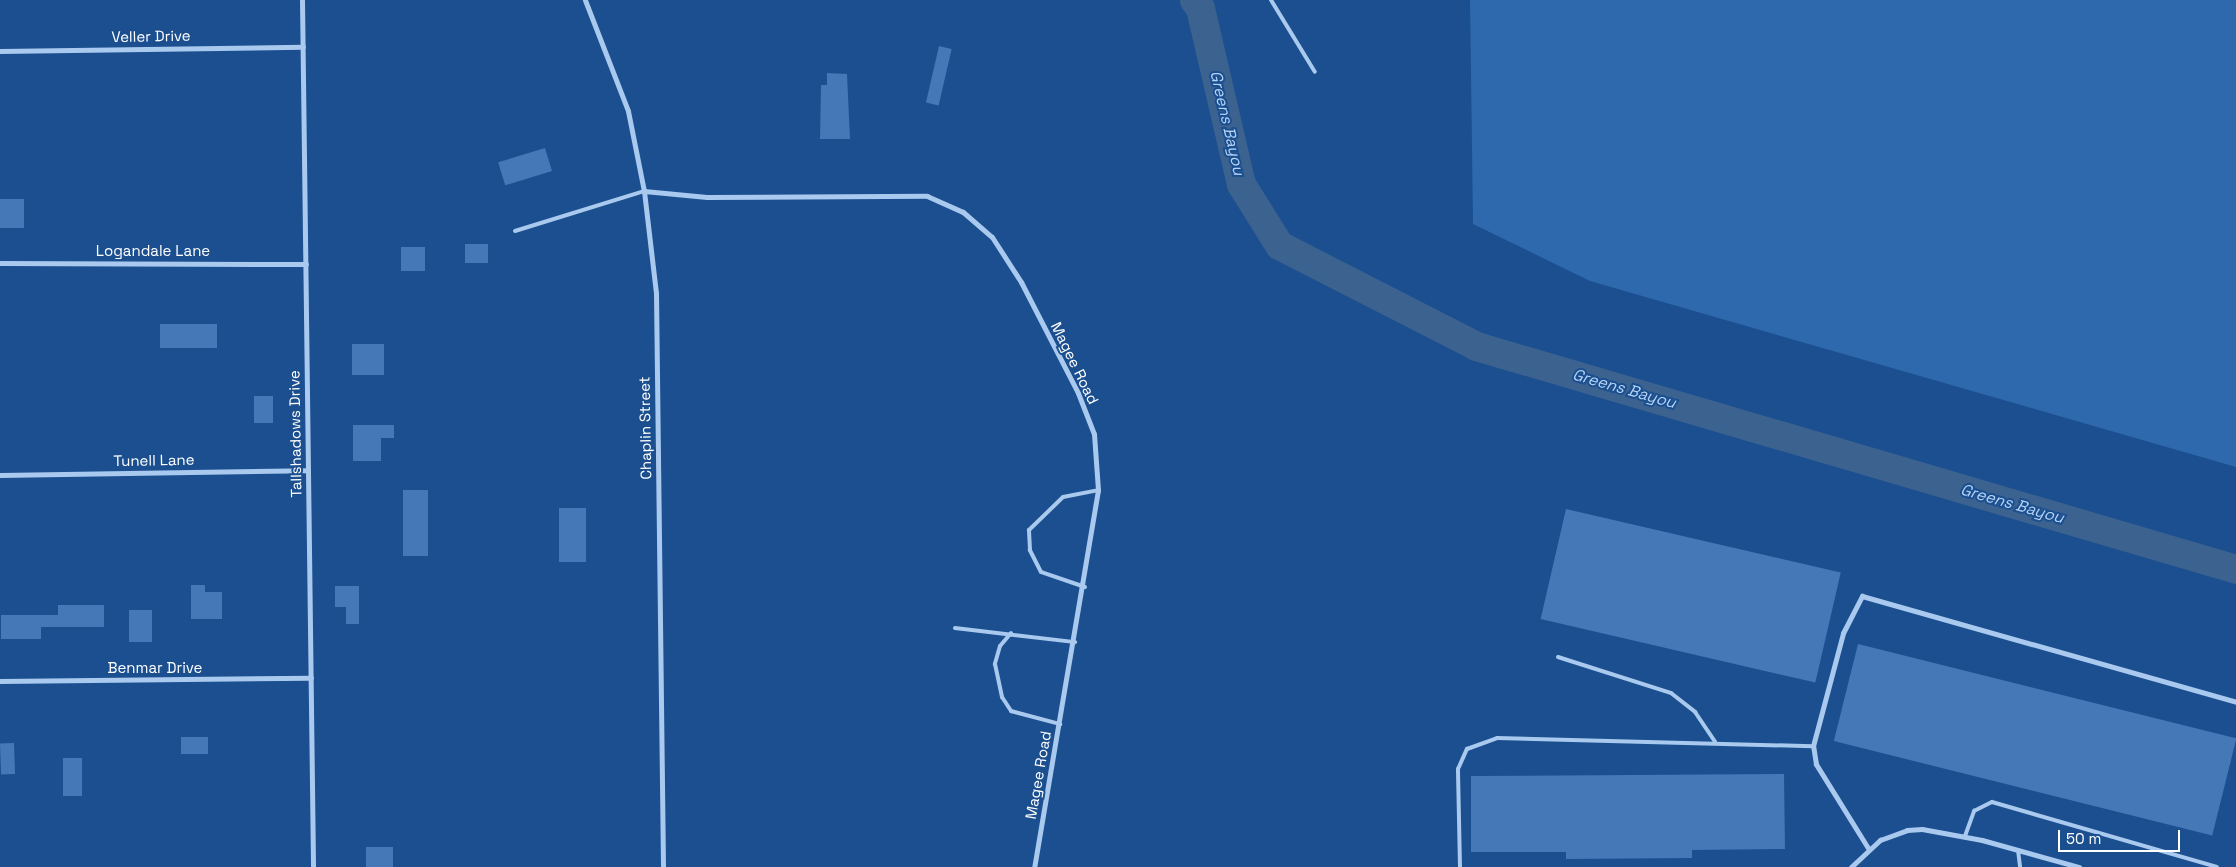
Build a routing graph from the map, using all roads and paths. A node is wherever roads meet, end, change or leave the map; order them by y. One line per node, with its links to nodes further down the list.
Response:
1 (302, 0): 4 (street, Tallshadows Drive)
2 (585, 0): 7 (street, Chaplin Street)
3 (1271, 0): 6 (lane)
4 (303, 47): 5 (street, Veller Drive); 10 (street, Tallshadows Drive)
5 (0, 51)
6 (1315, 72)
7 (644, 191): 8 (lane); 13 (street, Magee Road); 29 (street, Chaplin Street)
8 (515, 231)
9 (0, 263): 10 (street, Logandale Lane)
10 (306, 264): 11 (street, Tallshadows Drive)
11 (308, 470): 12 (street, Tunell Lane); 19 (street, Tallshadows Drive)
12 (0, 475)
13 (1098, 490): 14 (street, Magee Road); 14 (lane)
14 (1085, 587): 17 (street, Magee Road)
15 (955, 628): 16 (lane)
16 (1011, 633): 17 (lane); 22 (lane)
17 (1075, 642): 22 (street, Magee Road)
18 (1558, 657): 23 (lane)
19 (311, 678): 20 (street, Benmar Drive); 28 (street, Tallshadows Drive)
20 (0, 681)
21 (2236, 702): 24 (street)
22 (1060, 724): 30 (street, Magee Road)
23 (1715, 742): 24 (lane); 31 (lane)
24 (1813, 746): 26 (street)
25 (1965, 836): 26 (street); 27 (street); 35 (lane)
26 (1868, 848): 32 (street)
27 (2018, 850): 33 (lane); 34 (street)
28 (313, 867)
29 (663, 867)
30 (1034, 867)
31 (1460, 867)
32 (1851, 867)
33 (2020, 867)
34 (2079, 867)
35 (2217, 867)

